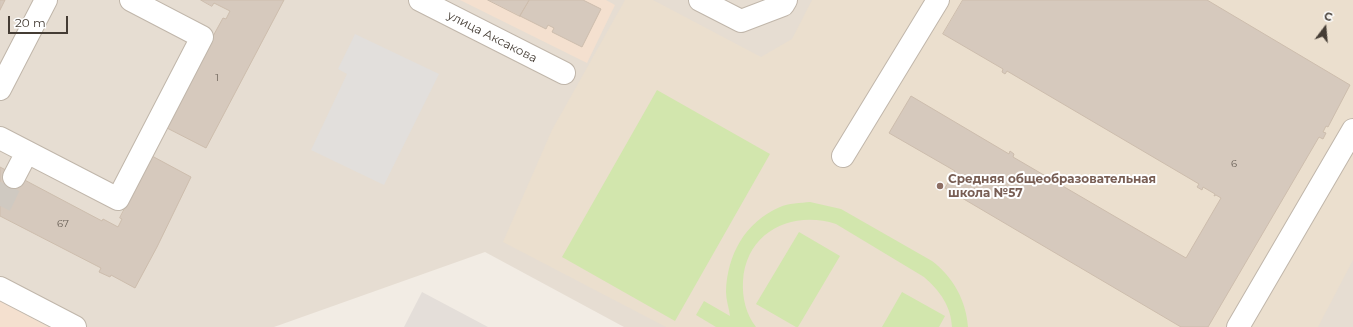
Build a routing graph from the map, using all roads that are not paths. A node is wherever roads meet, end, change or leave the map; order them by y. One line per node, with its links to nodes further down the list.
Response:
1 (46, 0): 8 (street)
2 (131, 0): 11 (street)
3 (420, 0): 7 (street, улица Аксакова)
4 (700, 0): 5 (street)
5 (786, 0)
6 (938, 0): 12 (street)
7 (564, 73)
8 (0, 89)
9 (1353, 130): 16 (street)
10 (0, 138): 11 (street)
11 (27, 152): 13 (street)
12 (843, 156)
13 (14, 177)
14 (0, 288): 15 (street)
15 (75, 327)
16 (1238, 327)

